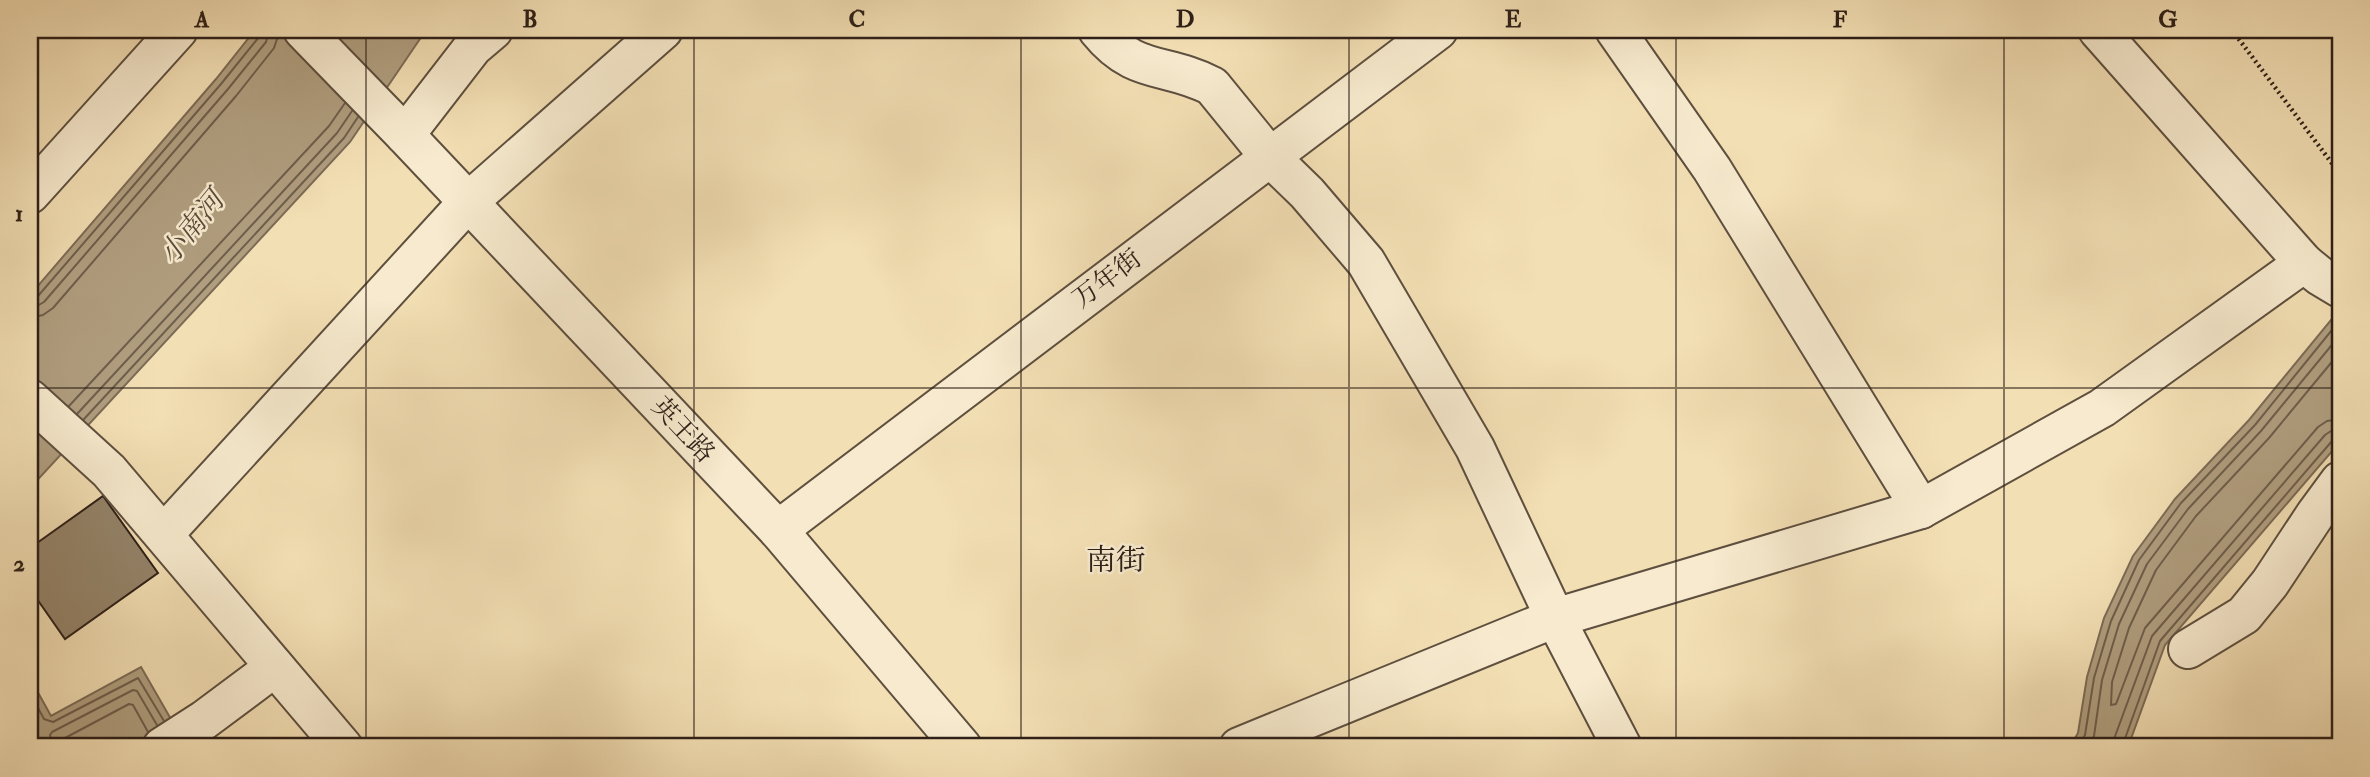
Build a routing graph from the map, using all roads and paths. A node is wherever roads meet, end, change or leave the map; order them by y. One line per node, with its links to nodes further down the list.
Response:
1 (177, 30): 13 (street)
2 (303, 30): 10 (street, 英王路)
3 (493, 30): 10 (street)
4 (663, 30): 14 (street)
5 (1098, 30): 11 (street)
6 (1438, 30): 11 (street, 万年街)
7 (1615, 30): 18 (street)
8 (2098, 30): 15 (street)
9 (2232, 30): 12 (path)
10 (400, 129): 14 (street, 英王路)
11 (1269, 156): 19 (street, 万年街); 21 (street)
12 (2340, 174)
13 (30, 194)
14 (468, 202): 19 (street, 英王路); 20 (street)
15 (2321, 276): 18 (street)
16 (30, 399): 20 (street)
17 (2340, 481): 22 (street)
18 (1921, 509): 21 (street)
19 (778, 530): 27 (street, 英王路)
20 (164, 534): 23 (street)
21 (1555, 618): 24 (street); 28 (street)
22 (2188, 649)
23 (275, 667): 25 (street); 26 (street)
24 (1619, 746)
25 (162, 747)
26 (343, 747)
27 (962, 747)
28 (1239, 747)

